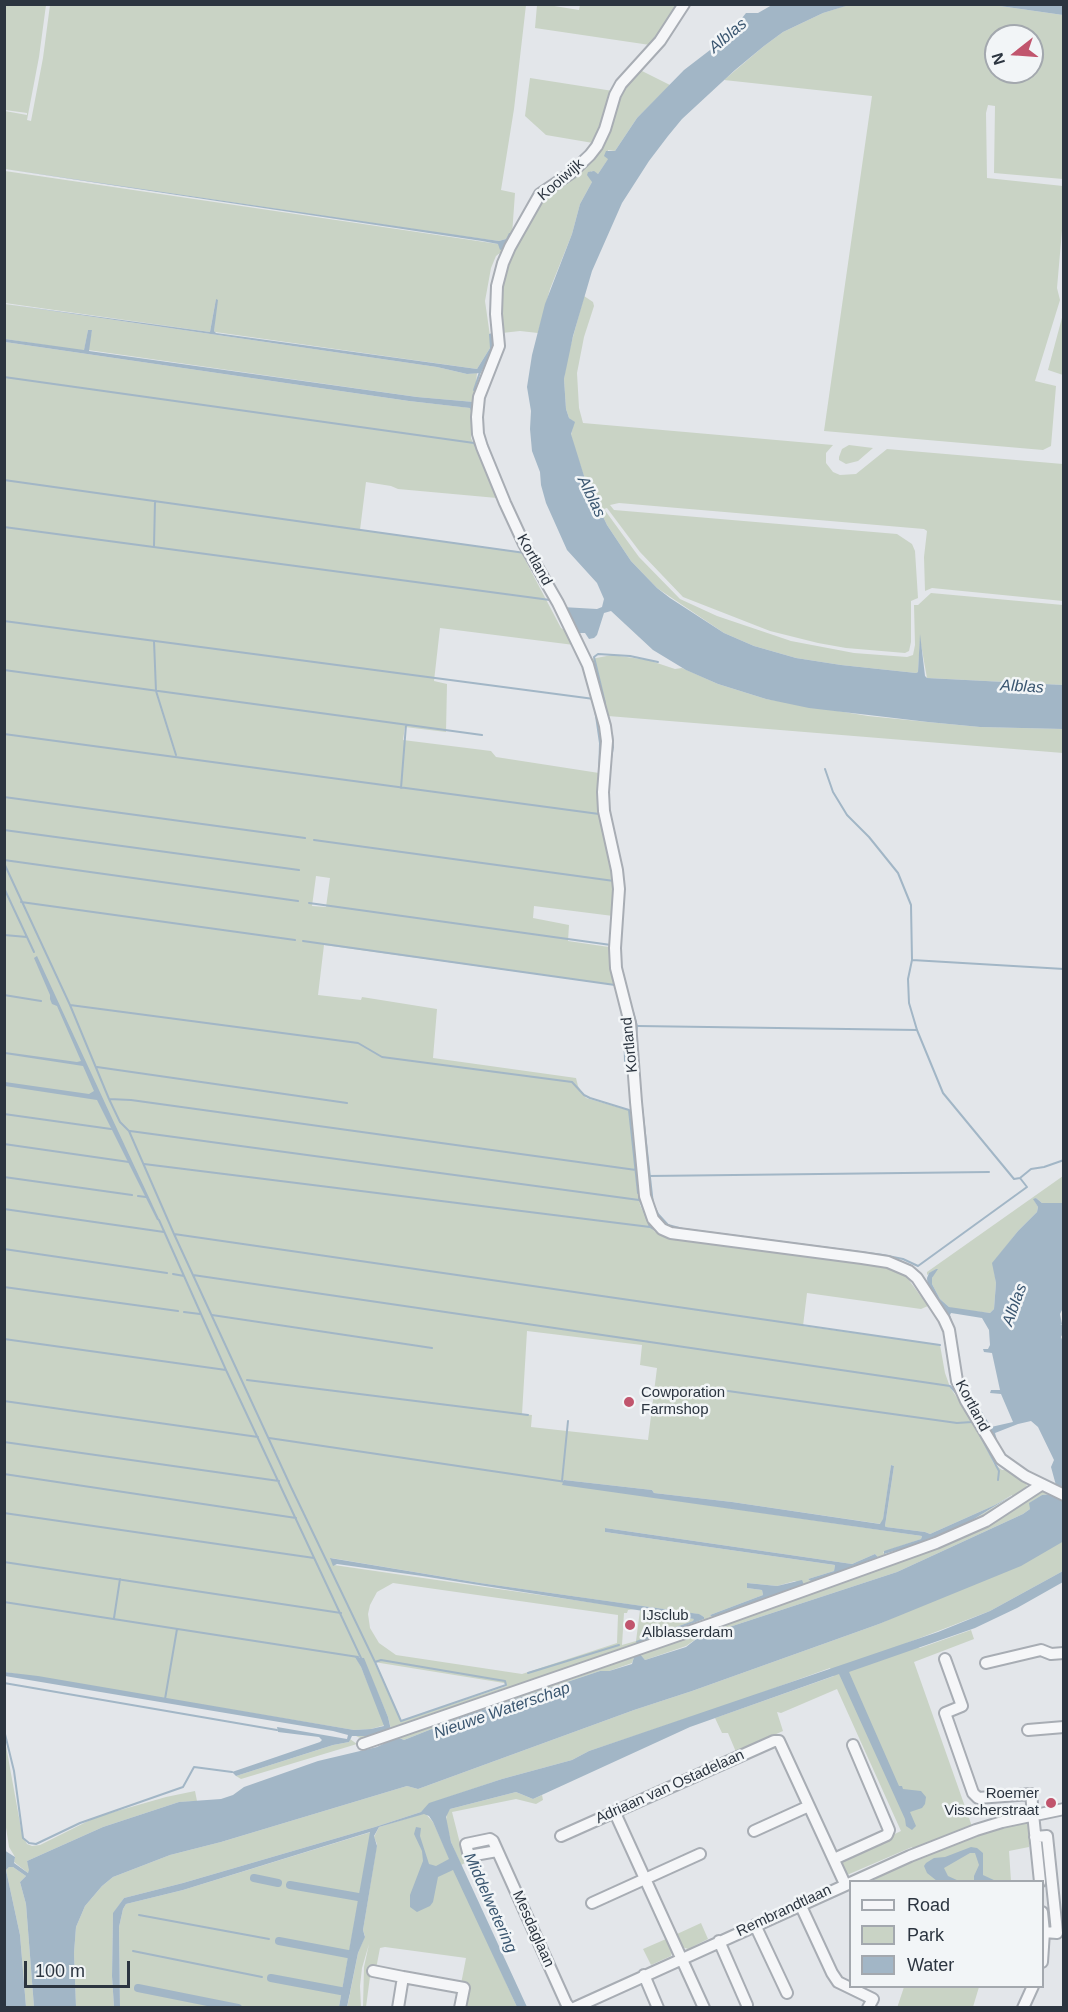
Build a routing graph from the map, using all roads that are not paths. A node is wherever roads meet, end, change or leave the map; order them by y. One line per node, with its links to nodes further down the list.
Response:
1 (684, 4): 2 (street, Kooiwijk)
2 (486, 376): 3 (street, Kortland)
3 (1045, 1487): 4 (street, Kortland); 10 (street)
4 (1064, 1495)
5 (1064, 1653): 7 (street)
6 (945, 1659): 15 (street)
7 (986, 1663)
8 (1064, 1727): 9 (street)
9 (1028, 1730)
10 (363, 1744)
11 (853, 1744): 21 (street)
12 (809, 1806): 14 (street, Adriaan van Ostadelaan); 16 (street); 21 (street)
13 (1064, 1809): 15 (street, Rembrandtlaan)
14 (615, 1813): 17 (street, Adriaan van Ostadelaan); 22 (street)
15 (1033, 1815): 18 (street); 23 (street, Rembrandtlaan)
16 (754, 1830)
17 (561, 1836)
18 (1035, 1837): 24 (street); 27 (street)
19 (497, 1851): 43 (street, Mesdaglaan)
20 (700, 1854): 22 (street)
21 (834, 1859): 28 (street)
22 (646, 1879): 29 (street); 34 (street)
23 (855, 1880)
24 (1040, 1880)
25 (849, 1882): 28 (street, Rembrandtlaan)
26 (1064, 1882): 27 (street)
27 (1052, 1883): 32 (street)
28 (845, 1884): 30 (street, Rembrandtlaan)
29 (592, 1903)
30 (800, 1904): 31 (street, Rembrandtlaan); 46 (street)
31 (755, 1925): 33 (street, Rembrandtlaan); 39 (street)
32 (1044, 1932)
33 (719, 1941): 34 (street, Rembrandtlaan); 40 (street)
34 (682, 1958): 36 (street, Rembrandtlaan); 45 (street)
35 (374, 1971): 37 (street)
36 (644, 1975): 43 (street, Rembrandtlaan); 44 (street)
37 (403, 1977): 41 (street); 42 (street)
38 (1032, 1988): 47 (street)
39 (787, 1993)
40 (747, 2005)
41 (398, 2007)
42 (460, 2007)
43 (572, 2007)
44 (658, 2007)
45 (704, 2007)
46 (868, 2007)
47 (1023, 2007)

